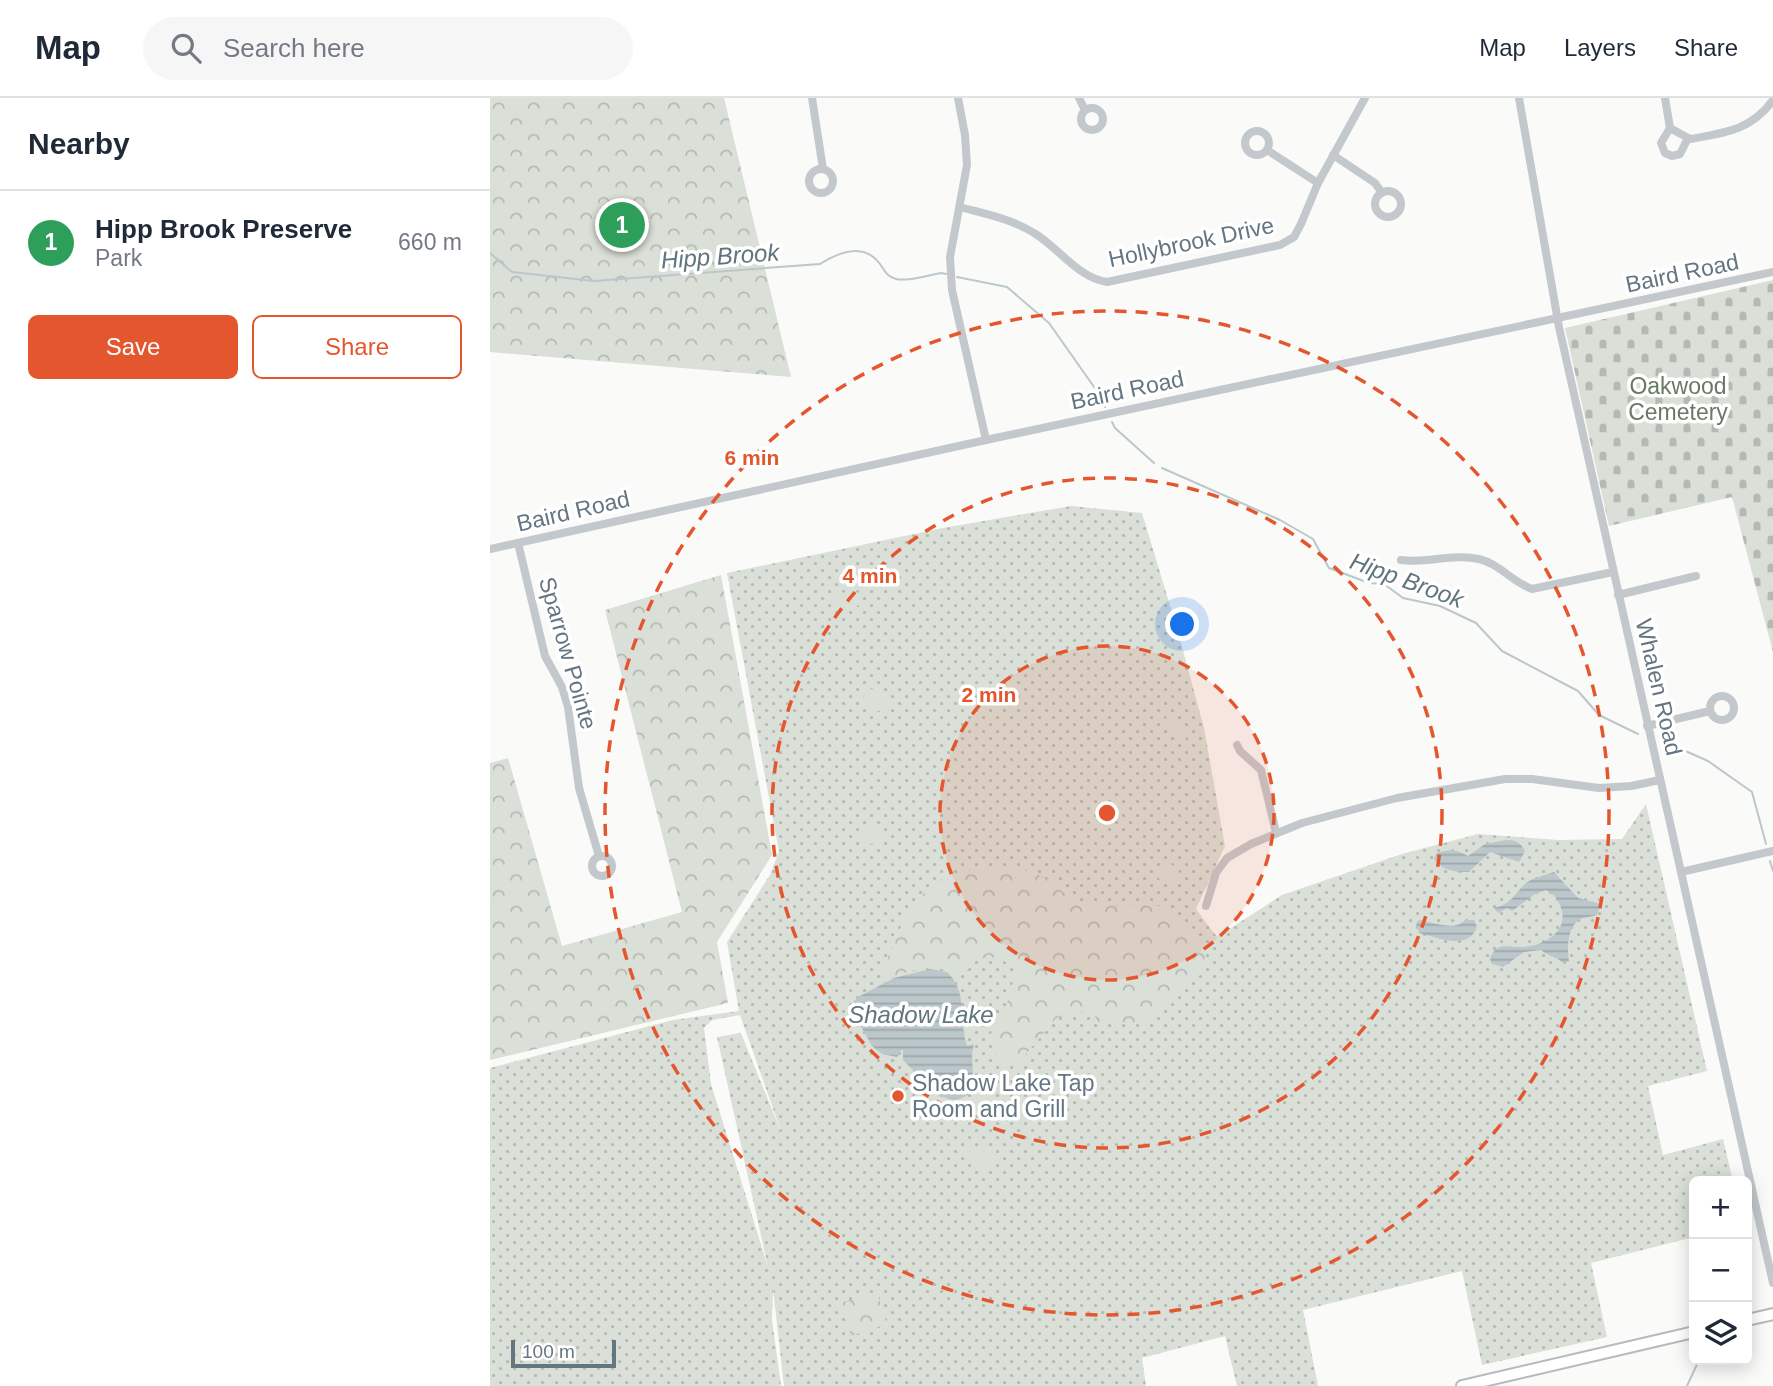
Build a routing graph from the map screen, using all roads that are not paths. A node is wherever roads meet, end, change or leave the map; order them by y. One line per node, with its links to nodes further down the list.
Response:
1 (811, 98): 13 (street)
2 (958, 98): 16 (street)
3 (1079, 98): 8 (street)
4 (1365, 98): 12 (street, Hollybrook Drive)
5 (1519, 98): 18 (street, Whalen Road)
6 (1665, 98): 9 (street)
7 (1773, 100): 10 (street)
8 (1085, 110)
9 (1670, 128): 10 (street); 10 (street)
10 (1688, 138)
11 (1267, 150): 14 (street)
12 (1333, 155): 14 (street, Hollybrook Drive); 15 (street)
13 (823, 169)
14 (1318, 183): 16 (street, Hollybrook Drive)
15 (1382, 192)
16 (960, 208): 19 (street)
17 (1773, 272): 18 (street, Baird Road)
18 (1557, 320): 19 (street, Baird Road); 23 (street, Whalen Road)
19 (986, 440): 20 (street, Baird Road)
20 (519, 543): 21 (street, Baird Road); 32 (street, Sparrow Pointe)
21 (490, 549)
22 (1401, 560): 23 (street)
23 (1613, 572): 25 (street, Whalen Road)
24 (1696, 576): 25 (street)
25 (1618, 595): 27 (street, Whalen Road)
26 (1710, 711): 27 (street)
27 (1647, 726): 29 (street, Whalen Road)
28 (1237, 745): 30 (street)
29 (1660, 780): 30 (street); 33 (street, Whalen Road)
30 (1276, 832): 34 (street)
31 (1773, 851): 33 (street)
32 (599, 856)
33 (1681, 872): 35 (street, Whalen Road)
34 (1206, 906)
35 (1773, 1283)
36 (1773, 1314): 37 (main road)
37 (1752, 1319)
38 (1689, 1333): 39 (main road)
39 (1462, 1386)

